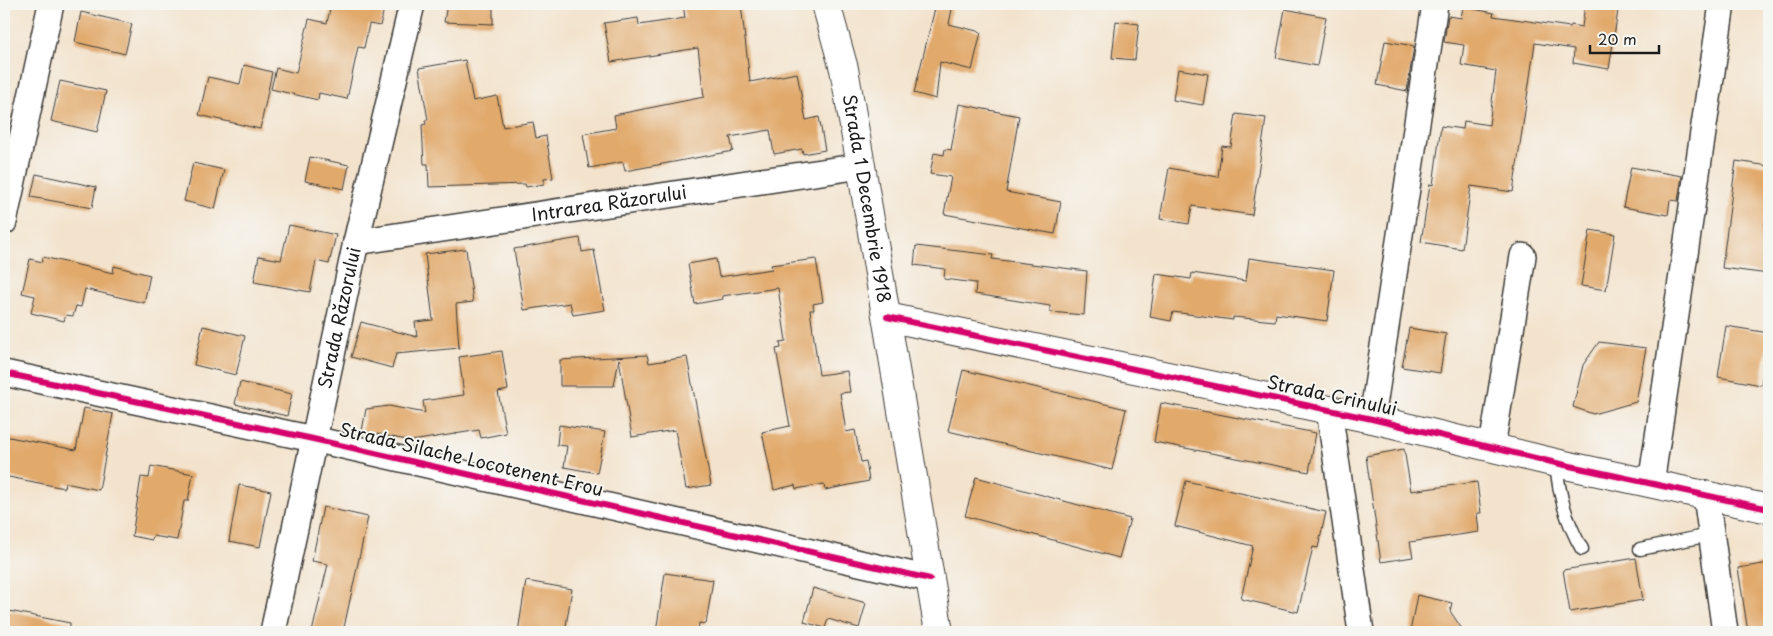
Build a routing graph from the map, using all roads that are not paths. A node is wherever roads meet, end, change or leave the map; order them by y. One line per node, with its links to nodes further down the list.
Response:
1 (51, 4): 7 (street)
2 (412, 4): 8 (street, Strada Răzorului)
3 (826, 4): 6 (street, Strada 1 Decembrie 1918)
4 (1435, 4): 13 (street)
5 (1722, 4): 17 (street)
6 (861, 166): 8 (street, Intrarea Răzorului); 10 (street, Strada 1 Decembrie 1918)
7 (4, 222)
8 (356, 242): 14 (street, Strada Răzorului)
9 (1523, 256): 15 (street)
10 (887, 317): 12 (street, Strada Crinului); 23 (street, Strada 1 Decembrie 1918)
11 (4, 373): 14 (street, Strada Silache Locotenent Erou)
12 (1328, 410): 13 (street, Strada Crinului); 26 (street)
13 (1372, 419): 15 (street, Strada Crinului)
14 (313, 439): 23 (street, Strada Silache Locotenent Erou); 24 (street, Strada Răzorului)
15 (1492, 447): 16 (street, Strada Crinului)
16 (1556, 463): 17 (street, Strada Crinului); 21 (lane)
17 (1651, 484): 18 (street, Strada Crinului)
18 (1706, 496): 19 (street, Strada Crinului); 20 (street)
19 (1769, 509)
20 (1710, 536): 22 (lane); 27 (street)
21 (1582, 549)
22 (1640, 549)
23 (930, 579): 25 (street, Strada 1 Decembrie 1918)
24 (273, 632)
25 (939, 632)
26 (1361, 632)
27 (1725, 632)

